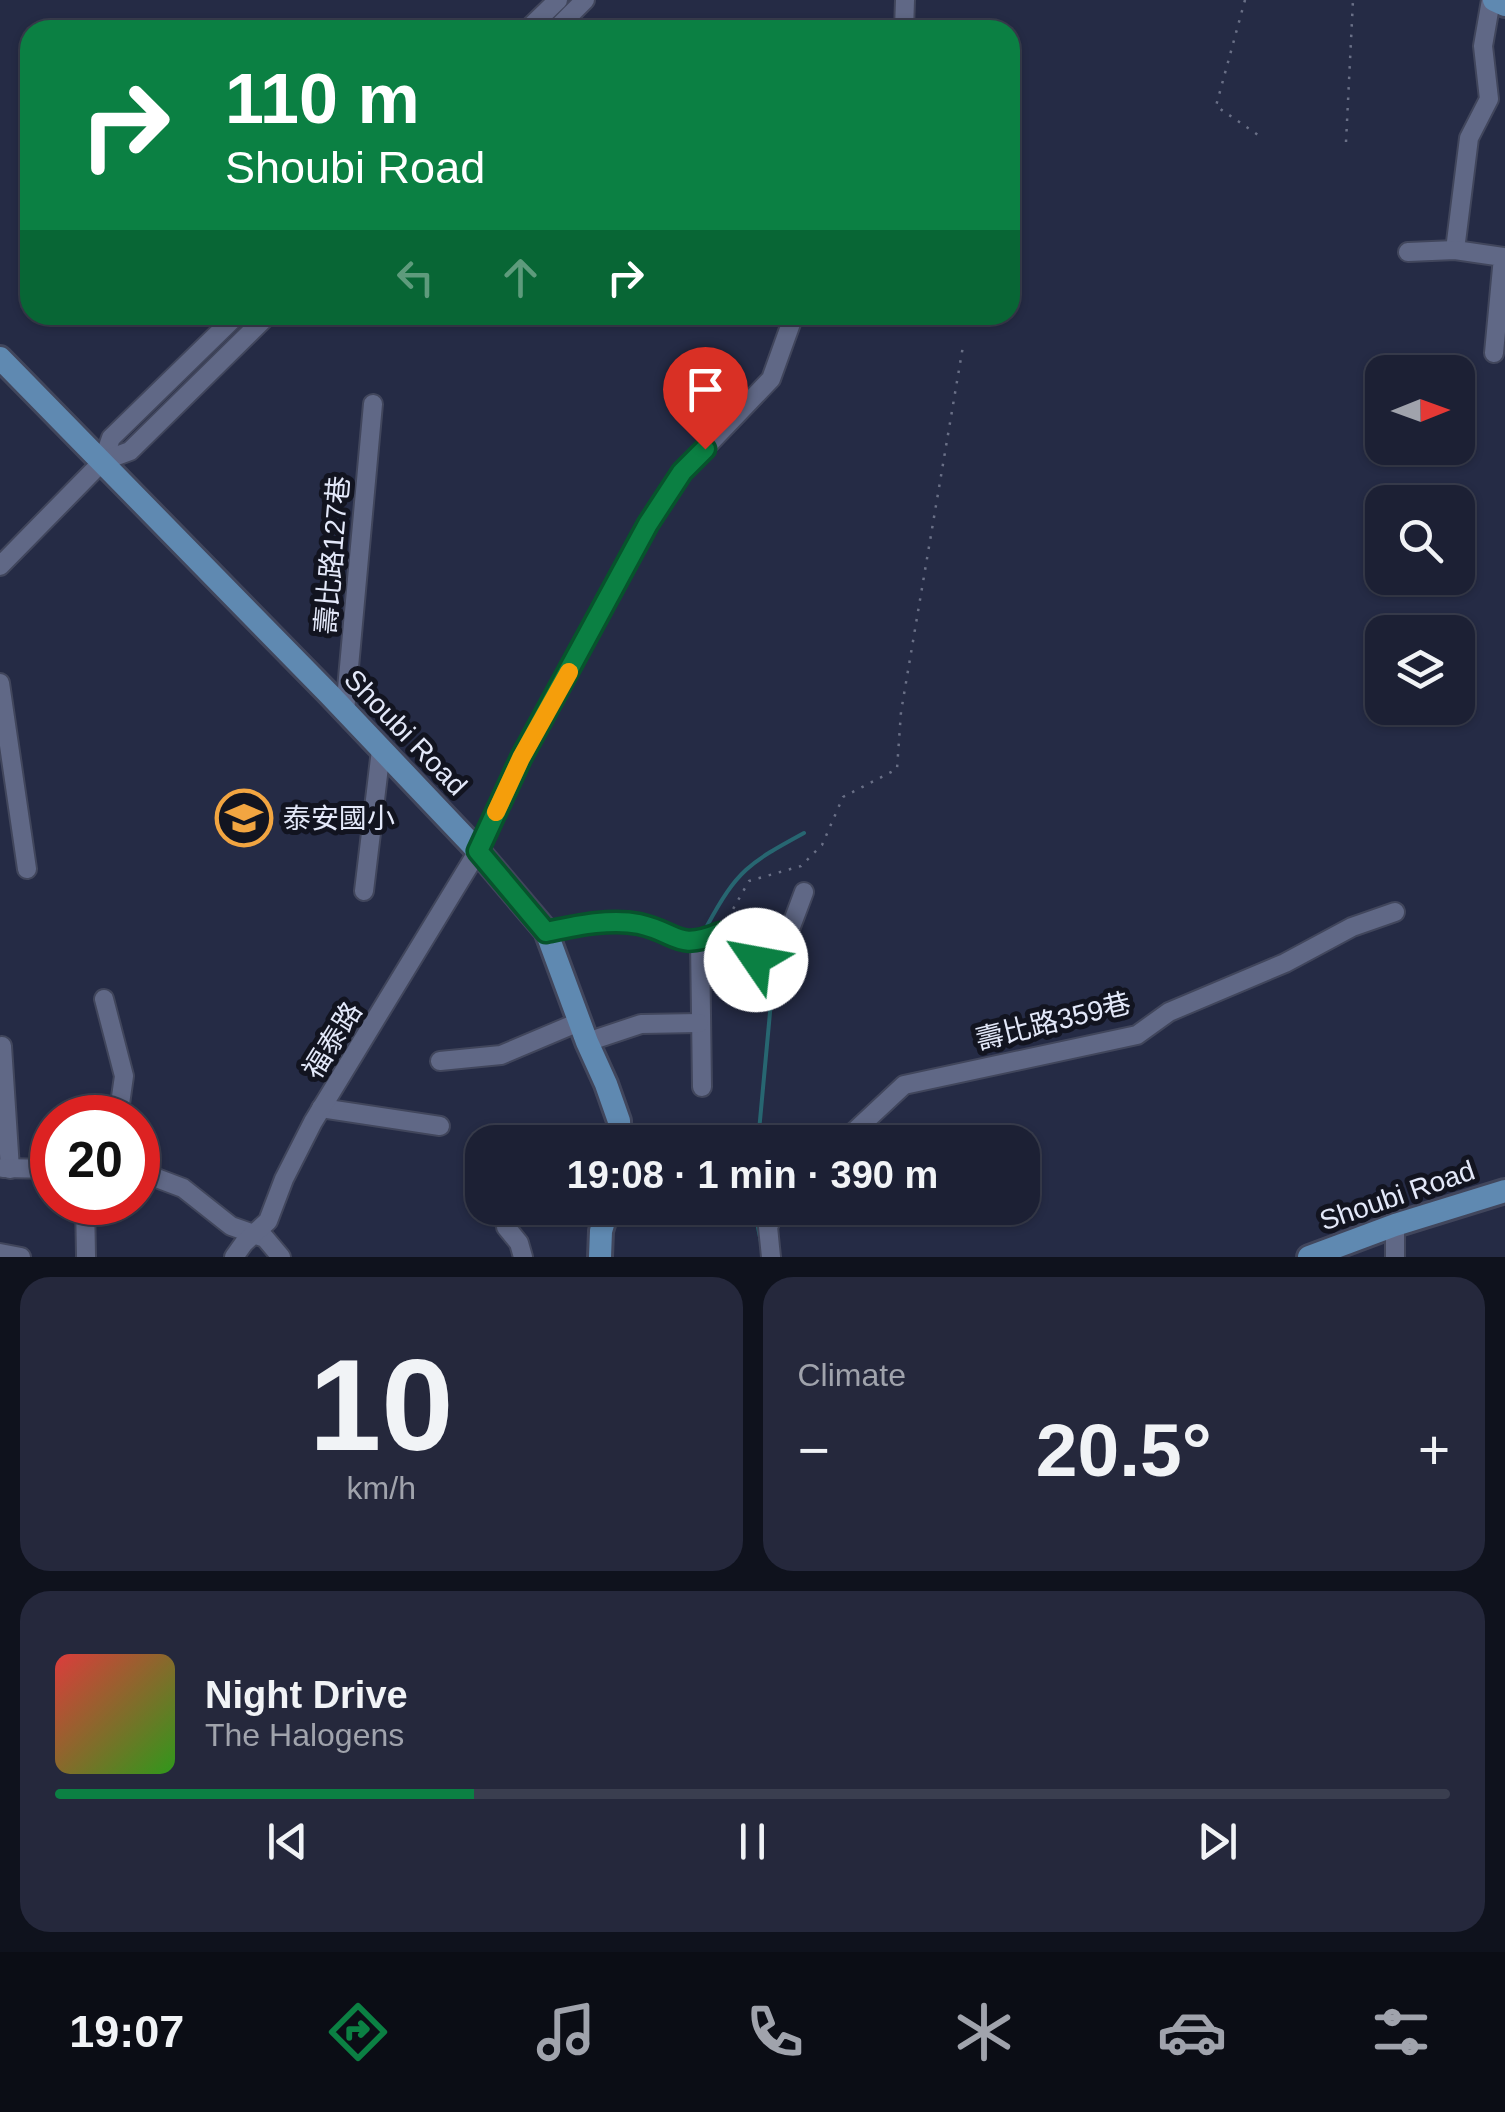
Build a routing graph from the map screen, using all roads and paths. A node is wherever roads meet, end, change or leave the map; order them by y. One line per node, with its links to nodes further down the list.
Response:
1 (558, 0): 7 (street)
2 (586, 0): 8 (street)
3 (1245, 0): 9 (path)
4 (1353, 0): 10 (path)
5 (1492, 0): 6 (main road); 11 (street)
6 (1505, 5)
7 (537, 20)
8 (565, 20)
9 (1261, 138)
10 (1346, 142)
11 (1455, 250): 12 (street); 17 (street)
12 (1408, 252)
13 (227, 325): 20 (street)
14 (258, 325): 20 (street)
15 (790, 325): 25 (street, 福泰路)
16 (962, 346): 31 (path)
17 (1494, 354)
18 (0, 358): 20 (main road, Shoubi Road)
19 (373, 404): 23 (street, 壽比路127巷)
20 (103, 461): 21 (street); 23 (main road, Shoubi Road)
21 (0, 566)
22 (0, 683): 26 (street)
23 (345, 711): 24 (main road, Shoubi Road)
24 (382, 750): 25 (main road, Shoubi Road); 27 (street)
25 (478, 851): 30 (main road, Shoubi Road); 40 (street, 福泰路)
26 (27, 869)
27 (364, 892)
28 (804, 892): 31 (street)
29 (1396, 912): 42 (street, 壽比路359巷)
30 (546, 932): 32 (street); 35 (main road, Shoubi Road)
31 (720, 933): 32 (street)
32 (700, 941): 34 (street)
33 (104, 1000): 39 (street)
34 (699, 1024): 35 (street); 38 (street)
35 (583, 1032): 37 (street); 41 (main road, Shoubi Road)
36 (2, 1046): 44 (street)
37 (440, 1061)
38 (702, 1087)
39 (121, 1095)
40 (322, 1108): 43 (street); 53 (street, 福泰路)
41 (619, 1125)
42 (860, 1125)
43 (440, 1126)
44 (5, 1168): 45 (street)
45 (30, 1169)
46 (160, 1179): 53 (street)
47 (1505, 1191): 51 (main road, Shoubi Road)
48 (85, 1225): 55 (street)
49 (603, 1225): 60 (main road)
50 (769, 1225): 61 (street)
51 (1396, 1225): 62 (main road, Shoubi Road); 63 (street)
52 (506, 1226): 59 (street)
53 (254, 1234): 57 (street, 福泰路); 58 (street)
54 (0, 1252): 56 (street)
55 (86, 1256)
56 (21, 1257)
57 (234, 1257)
58 (281, 1257)
59 (523, 1257)
60 (600, 1257)
61 (771, 1257)
62 (1309, 1257)
63 (1395, 1257)

